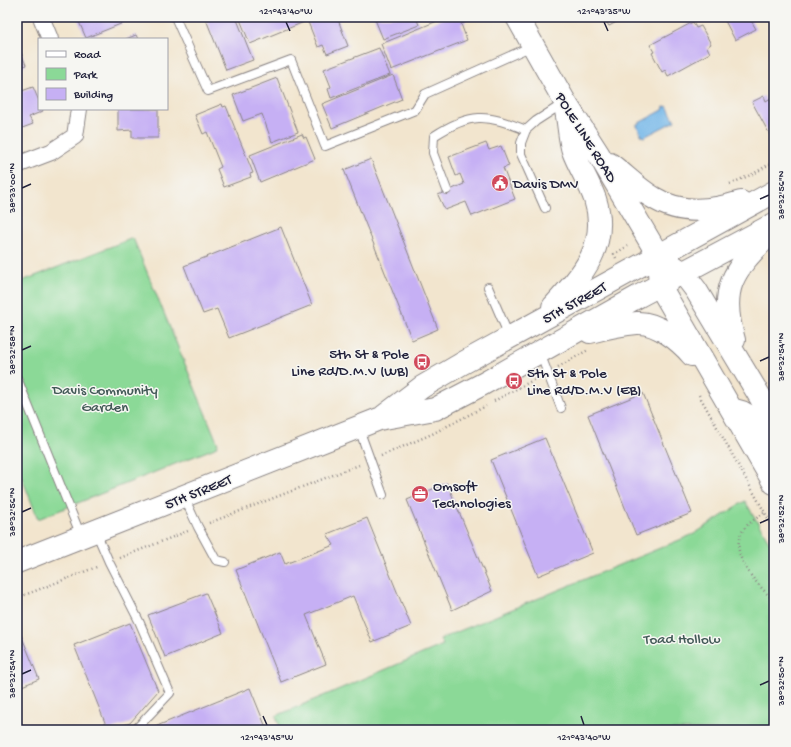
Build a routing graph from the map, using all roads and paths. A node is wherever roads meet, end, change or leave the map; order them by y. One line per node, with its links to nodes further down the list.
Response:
1 (41, 17): 4 (street)
2 (175, 17): 5 (lane)
3 (517, 17): 5 (main road, POLE LINE ROAD)
4 (50, 38)
5 (532, 46): 6 (main road, POLE LINE ROAD)
6 (565, 102): 8 (lane); 9 (main road, POLE LINE ROAD); 24 (main road)
7 (79, 110): 11 (street)
8 (526, 130): 13 (lane); 15 (lane)
9 (598, 155): 14 (main road); 19 (main road, POLE LINE ROAD)
10 (774, 161): 12 (path)
11 (17, 165)
12 (728, 185)
13 (447, 190)
14 (774, 192): 19 (main road, 5TH STREET)
15 (545, 208)
16 (774, 224): 21 (main road, 5TH STREET)
17 (774, 230): 29 (main road)
18 (628, 246): 20 (path)
19 (658, 256): 21 (main road, POLE LINE ROAD); 22 (main road, POLE LINE ROAD); 24 (main road, 5TH STREET)
20 (616, 258)
21 (683, 273): 22 (main road, 5TH STREET); 29 (main road, POLE LINE ROAD)
22 (660, 286): 26 (main road, 5TH STREET); 32 (main road, POLE LINE ROAD)
23 (488, 287): 25 (lane)
24 (540, 321): 25 (main road, 5TH STREET)
25 (509, 337): 37 (main road, 5TH STREET)
26 (566, 337): 28 (main road, 5TH STREET); 32 (main road)
27 (593, 348): 30 (path)
28 (539, 352): 30 (lane); 37 (main road, 5TH STREET)
29 (742, 364): 38 (main road, POLE LINE ROAD)
30 (547, 373): 33 (path); 35 (lane)
31 (17, 378): 48 (lane)
32 (707, 388): 36 (main road, POLE LINE ROAD); 45 (path)
33 (493, 402)
34 (486, 406): 41 (path)
35 (561, 408)
36 (732, 410): 40 (main road); 42 (main road, POLE LINE ROAD)
37 (379, 419): 39 (main road, 5TH STREET)
38 (774, 420)
39 (358, 427): 41 (lane); 44 (main road, 5TH STREET)
40 (774, 453)
41 (371, 460): 43 (lane); 46 (path)
42 (774, 483)
43 (383, 495)
44 (183, 496): 46 (lane); 48 (main road, 5TH STREET)
45 (764, 513): 47 (path); 53 (path)
46 (198, 528): 50 (path); 51 (lane)
47 (774, 529)
48 (88, 534): 49 (main road, 5TH STREET); 50 (lane)
49 (17, 562)
50 (109, 562): 52 (path); 54 (lane)
51 (225, 562)
52 (17, 598)
53 (774, 601)
54 (135, 730)

